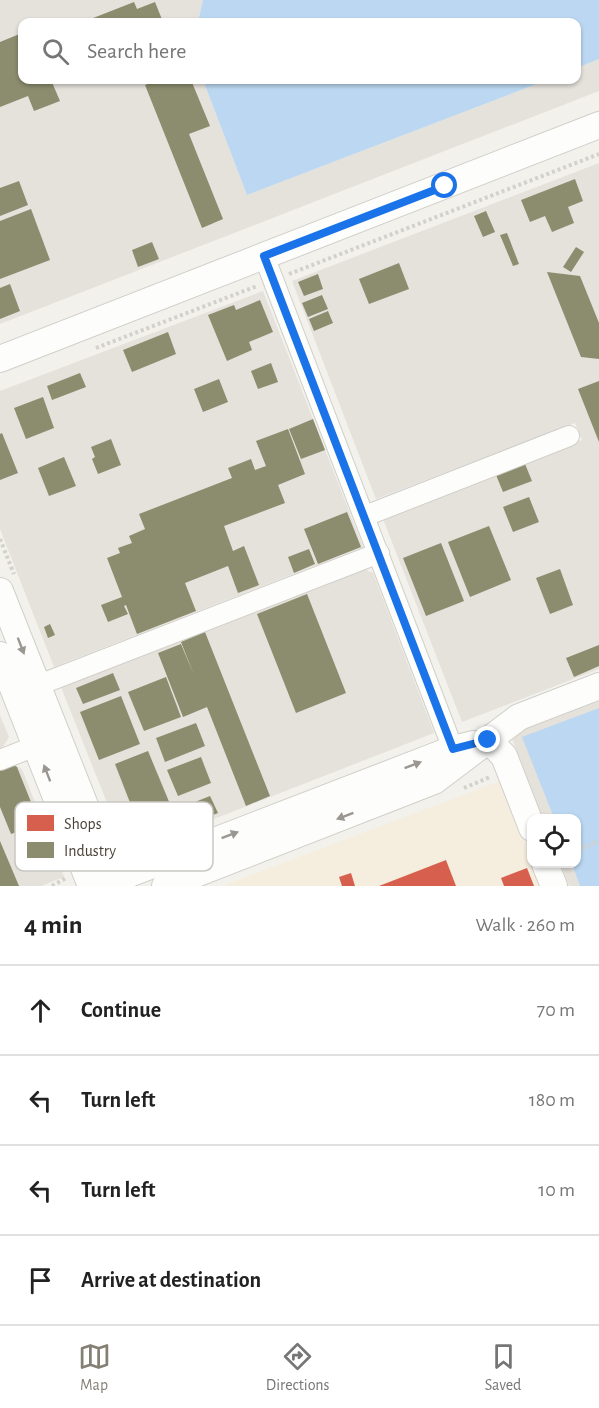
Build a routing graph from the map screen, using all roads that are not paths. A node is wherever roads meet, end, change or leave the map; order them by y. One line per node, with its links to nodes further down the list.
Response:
1 (599, 125): 2 (street)
2 (264, 256): 3 (street); 5 (street)
3 (0, 359)
4 (569, 436): 5 (street)
5 (366, 516): 6 (street)
6 (380, 553): 10 (street); 13 (street)
7 (0, 591): 10 (street, one-way to 10)
8 (0, 656): 10 (street)
9 (599, 686): 11 (street)
10 (26, 690): 12 (street)
11 (488, 740): 13 (street); 16 (street); 18 (street, one-way to 18)
12 (47, 742): 14 (street); 15 (street)
13 (453, 749): 17 (street, one-way to 13)
14 (0, 760)
15 (72, 802)
16 (527, 817)
17 (213, 842)
18 (213, 867)
19 (547, 868): 24 (street)
20 (139, 871): 22 (street, one-way to 20)
21 (203, 871): 23 (street, one-way to 23)
22 (105, 884)
23 (165, 886)
24 (554, 886)

